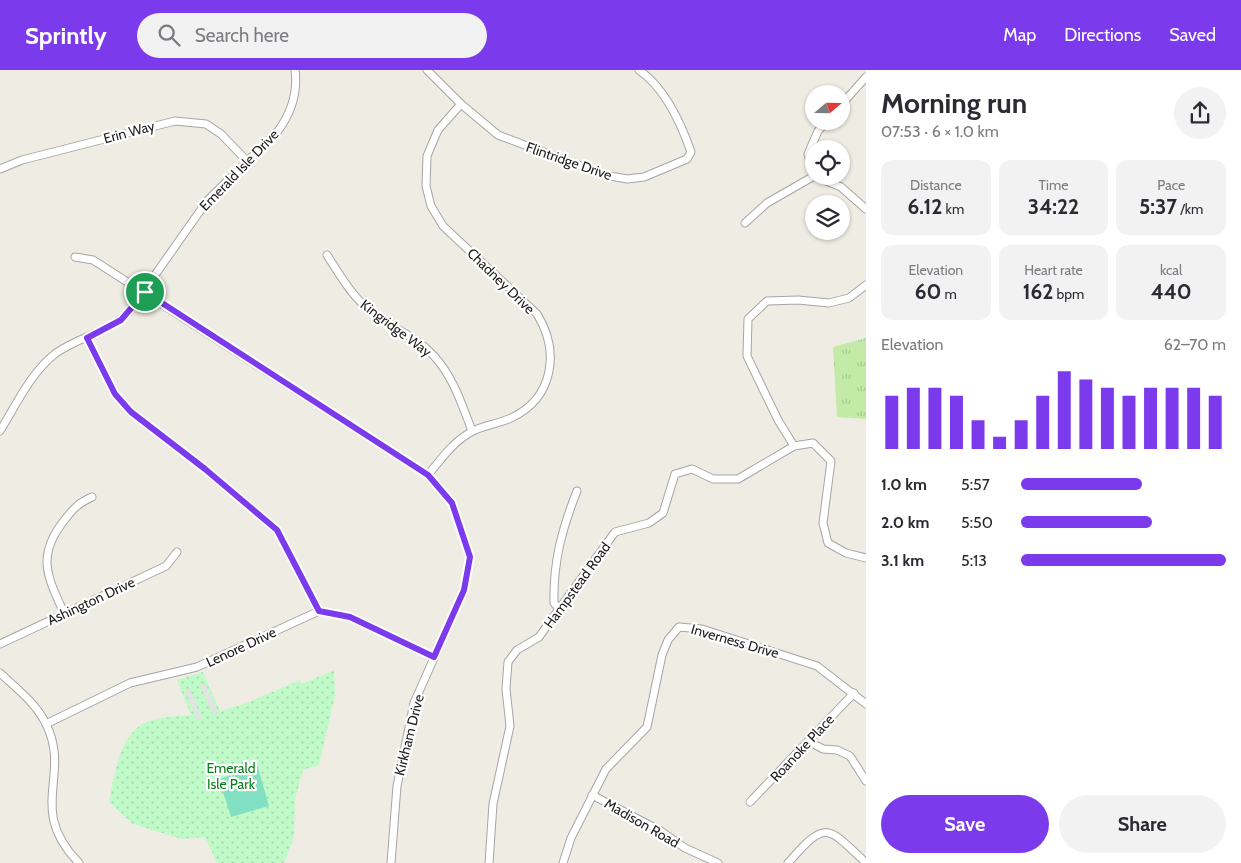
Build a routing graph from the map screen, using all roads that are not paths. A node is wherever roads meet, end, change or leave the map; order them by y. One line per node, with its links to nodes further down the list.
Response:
1 (295, 70): 7 (street, Emerald Isle Drive)
2 (427, 70): 6 (street, Flintridge Drive)
3 (640, 70): 6 (street, Flintridge Drive)
4 (866, 77): 5 (street)
5 (850, 95)
6 (460, 104): 19 (street, Chadney Drive)
7 (247, 161): 8 (street, Erin Way); 16 (street, Emerald Isle Drive)
8 (0, 169)
9 (805, 181): 12 (street)
10 (836, 185): 11 (street)
11 (866, 209)
12 (745, 223)
13 (327, 255): 19 (street, Kingridge Way)
14 (75, 257): 16 (street, Kirkham Drive)
15 (866, 285): 20 (street)
16 (145, 292): 17 (street, Emerald Isle Drive); 21 (street, Kirkham Drive)
17 (87, 338): 18 (street, Emerald Isle Drive); 27 (street)
18 (0, 431)
19 (472, 431): 21 (street, Chadney Drive)
20 (794, 446): 25 (street); 26 (street, Hampstead Road)
21 (428, 475): 30 (street, Kirkham Drive)
22 (577, 491): 26 (street)
23 (92, 497): 28 (street)
24 (177, 552): 28 (street, Ashington Drive)
25 (866, 558)
26 (560, 610): 41 (street, Hampstead Road)
27 (319, 611): 30 (street); 34 (street, Lenore Drive)
28 (64, 613): 29 (street, Ashington Drive)
29 (0, 644)
30 (434, 657): 40 (street, Kirkham Drive)
31 (0, 673): 34 (street)
32 (854, 693): 33 (street, Inverness Drive); 35 (street, Roanoke Place); 37 (street, Inverness Drive)
33 (866, 704)
34 (46, 724): 39 (street)
35 (808, 741): 36 (street); 38 (street, Roanoke Place)
36 (866, 781)
37 (592, 795): 42 (street, Inverness Drive); 43 (street, Madison Road)
38 (750, 802)
39 (79, 863)
40 (391, 863)
41 (489, 863)
42 (562, 863)
43 (718, 863)
44 (788, 863): 45 (street)
45 (866, 863)

